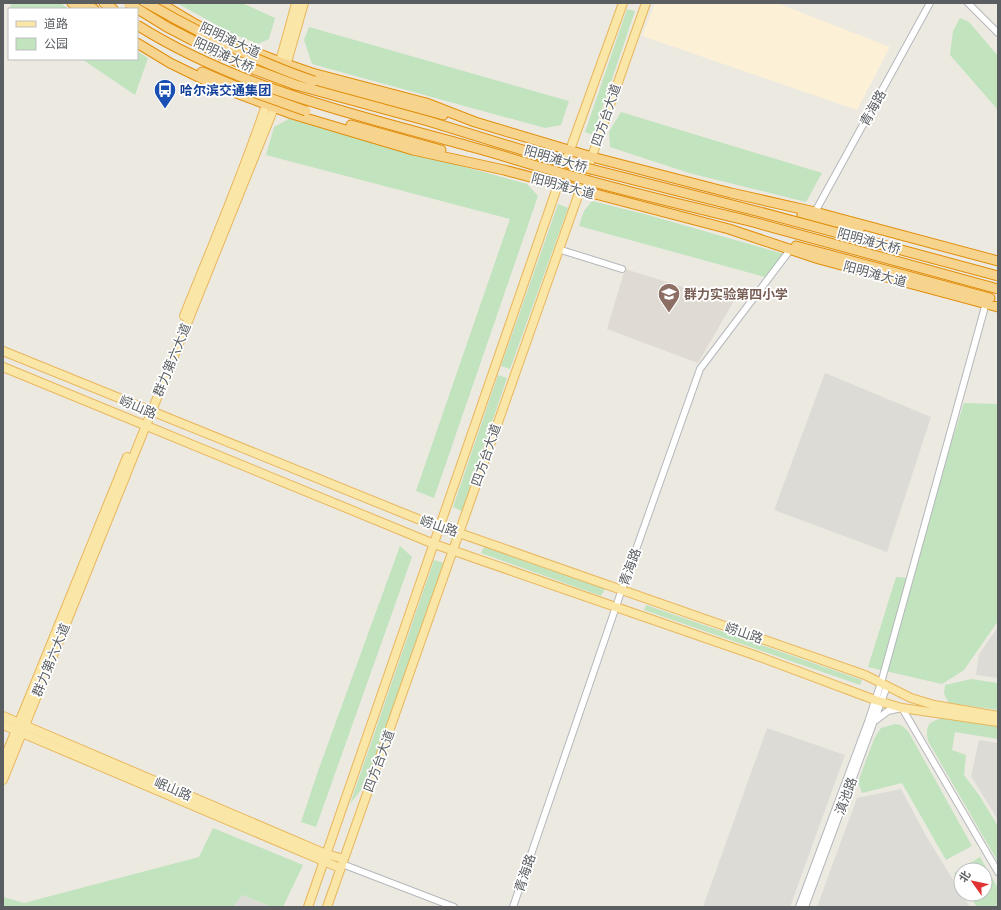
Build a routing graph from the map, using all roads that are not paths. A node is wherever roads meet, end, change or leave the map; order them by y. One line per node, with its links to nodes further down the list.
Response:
1 (147, 3): 16 (highway, bridge)
2 (160, 3): 17 (highway, 阳明滩大道)
3 (296, 3): 17 (main road, 群力第六大道)
4 (304, 3): 17 (main road, 群力第六大道)
5 (623, 3): 21 (main road, 四方台大道)
6 (646, 3): 22 (main road, 四方台大道)
7 (930, 3): 27 (street, 青海路)
8 (968, 3): 11 (street)
9 (138, 9): 13 (highway, 阳明滩大桥, bridge)
10 (138, 26): 15 (highway, 阳明滩大桥, bridge)
11 (998, 33)
12 (138, 38): 18 (highway)
13 (187, 38): 16 (highway, bridge); 34 (highway, 阳明滩大桥, bridge)
14 (138, 44): 19 (highway, 阳明滩大道)
15 (178, 49): 18 (highway, bridge); 35 (highway, 阳明滩大桥, bridge)
16 (247, 55): 20 (highway, bridge)
17 (283, 63): 19 (main road, 群力第六大道); 20 (highway, 阳明滩大道)
18 (230, 84): 23 (highway, bridge)
19 (270, 106): 23 (highway, 阳明滩大道); 41 (main road, 群力第六大道)
20 (475, 122): 21 (highway, 阳明滩大道)
21 (570, 150): 22 (highway, 阳明滩大道); 24 (main road, 四方台大道)
22 (592, 157): 25 (main road, 四方台大道); 26 (highway, 阳明滩大道)
23 (504, 170): 24 (highway, 阳明滩大道)
24 (558, 184): 25 (highway, 阳明滩大道); 43 (main road, 四方台大道)
25 (579, 190): 28 (highway, 阳明滩大道); 29 (main road, 四方台大道)
26 (736, 194): 27 (highway, 阳明滩大道); 32 (highway)
27 (815, 212): 31 (highway, 阳明滩大道)
28 (729, 229): 30 (highway, 阳明滩大道); 36 (highway)
29 (558, 249): 33 (street); 44 (main road, 四方台大道)
30 (790, 250): 37 (highway, 阳明滩大道); 47 (street, 青海路)
31 (998, 261)
32 (998, 266)
33 (622, 269)
34 (998, 276)
35 (998, 289)
36 (998, 300)
37 (986, 303): 38 (highway, 阳明滩大道); 49 (street, 滇池路)
38 (998, 307)
39 (3, 351): 41 (main road, 崂山路)
40 (3, 367): 42 (main road, 崂山路)
41 (148, 411): 42 (main road, 群力第六大道); 43 (main road, 崂山路)
42 (143, 424): 45 (main road, 崂山路); 57 (main road, 群力第六大道)
43 (440, 528): 44 (main road, 崂山路); 45 (main road, 四方台大道)
44 (459, 533): 46 (main road, 四方台大道); 47 (main road, 崂山路)
45 (434, 544): 46 (main road, 崂山路); 60 (main road, 四方台大道)
46 (454, 550): 48 (main road, 崂山路); 62 (main road, 四方台大道)
47 (622, 589): 48 (street, 青海路); 49 (main road, 崂山路)
48 (616, 607): 50 (main road, 崂山路); 67 (street, 青海路)
49 (884, 685): 50 (street, 滇池路); 53 (main road, 崂山路)
50 (878, 701): 51 (main road, 崂山路); 54 (street, 滇池路); 68 (street, 滇池路)
51 (902, 708): 54 (street); 55 (main road, 崂山路); 63 (street)
52 (3, 716): 57 (main road, 岷山路)
53 (998, 716)
54 (874, 722): 69 (street, 滇池路)
55 (998, 722)
56 (3, 725): 57 (main road, 岷山路)
57 (20, 728): 58 (main road, 群力第六大道); 59 (main road, 群力第六大道); 60 (main road, 岷山路); 61 (main road, 岷山路)
58 (3, 762)
59 (3, 780)
60 (326, 854): 61 (main road, 四方台大道); 62 (main road, 岷山路)
61 (324, 862): 62 (main road, 岷山路); 64 (main road, 四方台大道)
62 (342, 864): 65 (main road, 四方台大道); 66 (street, 岷山路)
63 (998, 872)
64 (308, 907)
65 (327, 907)
66 (454, 907)
67 (513, 907)
68 (799, 907)
69 (805, 907)

